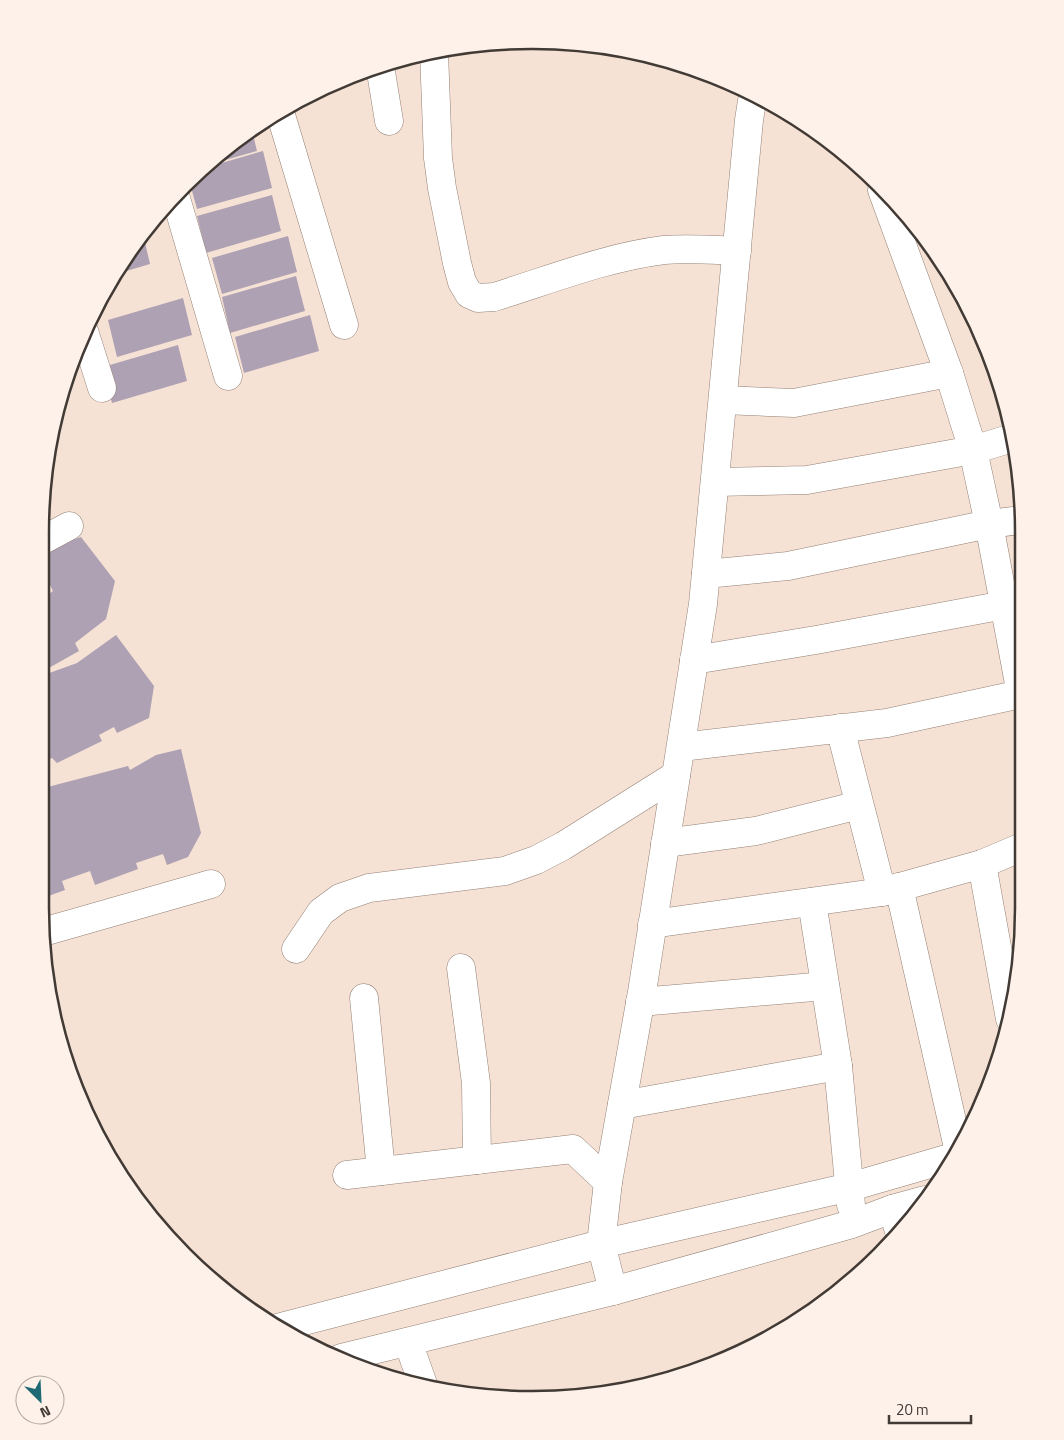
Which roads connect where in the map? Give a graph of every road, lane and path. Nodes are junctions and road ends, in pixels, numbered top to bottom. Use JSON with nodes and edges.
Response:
{"nodes":[{"id":1,"x":434,"y":59,"type":"edge"},
{"id":2,"x":381,"y":73,"type":"edge"},
{"id":3,"x":752,"y":102,"type":"edge"},
{"id":4,"x":282,"y":118,"type":"edge"},
{"id":5,"x":389,"y":121,"type":"dead end"},
{"id":6,"x":177,"y":204,"type":"edge"},
{"id":7,"x":887,"y":205,"type":"edge"},
{"id":8,"x":737,"y":251,"type":"junction"},
{"id":9,"x":344,"y":325,"type":"dead end"},
{"id":10,"x":88,"y":343,"type":"edge"},
{"id":11,"x":949,"y":372,"type":"junction"},
{"id":12,"x":228,"y":376,"type":"dead end"},
{"id":13,"x":102,"y":388,"type":"dead end"},
{"id":14,"x":722,"y":400,"type":"junction"},
{"id":15,"x":1006,"y":440,"type":"edge"},
{"id":16,"x":973,"y":450,"type":"junction"},
{"id":17,"x":715,"y":482,"type":"junction"},
{"id":18,"x":1015,"y":521,"type":"edge"},
{"id":19,"x":989,"y":524,"type":"junction"},
{"id":20,"x":69,"y":526,"type":"dead end"},
{"id":21,"x":49,"y":537,"type":"edge"},
{"id":22,"x":706,"y":574,"type":"junction"},
{"id":23,"x":1012,"y":603,"type":"edge"},
{"id":24,"x":1015,"y":633,"type":"edge"},
{"id":25,"x":694,"y":660,"type":"junction"},
{"id":26,"x":1015,"y":695,"type":"edge"},
{"id":27,"x":840,"y":728,"type":"junction"},
{"id":28,"x":681,"y":747,"type":"junction"},
{"id":29,"x":676,"y":775,"type":"junction"},
{"id":30,"x":859,"y":805,"type":"junction"},
{"id":31,"x":665,"y":843,"type":"junction"},
{"id":32,"x":1015,"y":850,"type":"edge"},
{"id":33,"x":982,"y":864,"type":"junction"},
{"id":34,"x":211,"y":884,"type":"dead end"},
{"id":35,"x":890,"y":890,"type":"junction"},
{"id":36,"x":812,"y":902,"type":"junction"},
{"id":37,"x":652,"y":924,"type":"junction"},
{"id":38,"x":50,"y":930,"type":"edge"},
{"id":39,"x":296,"y":949,"type":"dead end"},
{"id":40,"x":461,"y":968,"type":"dead end"},
{"id":41,"x":825,"y":986,"type":"junction"},
{"id":42,"x":364,"y":998,"type":"dead end"},
{"id":43,"x":1006,"y":1000,"type":"edge"},
{"id":44,"x":640,"y":1002,"type":"junction"},
{"id":45,"x":838,"y":1066,"type":"junction"},
{"id":46,"x":622,"y":1104,"type":"junction"},
{"id":47,"x":956,"y":1140,"type":"edge"},
{"id":48,"x":477,"y":1160,"type":"junction"},
{"id":49,"x":945,"y":1160,"type":"edge"},
{"id":50,"x":381,"y":1171,"type":"junction"},
{"id":51,"x":347,"y":1175,"type":"dead end"},
{"id":52,"x":608,"y":1182,"type":"junction"},
{"id":53,"x":850,"y":1187,"type":"junction"},
{"id":54,"x":896,"y":1222,"type":"edge"},
{"id":55,"x":852,"y":1224,"type":"junction"},
{"id":56,"x":602,"y":1244,"type":"junction"},
{"id":57,"x":613,"y":1291,"type":"junction"},
{"id":58,"x":287,"y":1325,"type":"edge"},
{"id":59,"x":408,"y":1342,"type":"junction"},
{"id":60,"x":351,"y":1356,"type":"edge"},
{"id":61,"x":421,"y":1378,"type":"edge"}],
"edges":[{"from":1,"to":8,"type":"street"},
{"from":2,"to":5,"type":"street"},
{"from":3,"to":8,"type":"street"},
{"from":4,"to":9,"type":"street"},
{"from":6,"to":12,"type":"street"},
{"from":7,"to":11,"type":"street"},
{"from":8,"to":14,"type":"street"},
{"from":10,"to":13,"type":"street"},
{"from":11,"to":14,"type":"street"},
{"from":11,"to":16,"type":"street"},
{"from":14,"to":17,"type":"street"},
{"from":15,"to":16,"type":"street"},
{"from":16,"to":17,"type":"street"},
{"from":16,"to":19,"type":"street"},
{"from":17,"to":22,"type":"street"},
{"from":18,"to":19,"type":"street"},
{"from":19,"to":22,"type":"street"},
{"from":19,"to":23,"type":"street"},
{"from":20,"to":21,"type":"street"},
{"from":22,"to":25,"type":"street"},
{"from":23,"to":24,"type":"street"},
{"from":23,"to":25,"type":"street"},
{"from":25,"to":28,"type":"street"},
{"from":26,"to":27,"type":"street"},
{"from":27,"to":28,"type":"street"},
{"from":27,"to":30,"type":"street"},
{"from":28,"to":29,"type":"street"},
{"from":29,"to":31,"type":"street"},
{"from":29,"to":39,"type":"street"},
{"from":30,"to":31,"type":"street"},
{"from":30,"to":35,"type":"street"},
{"from":31,"to":37,"type":"street"},
{"from":32,"to":33,"type":"street"},
{"from":33,"to":35,"type":"street"},
{"from":33,"to":43,"type":"street"},
{"from":34,"to":38,"type":"street"},
{"from":35,"to":36,"type":"street"},
{"from":35,"to":47,"type":"street"},
{"from":36,"to":37,"type":"street"},
{"from":36,"to":41,"type":"street"},
{"from":37,"to":44,"type":"street"},
{"from":40,"to":48,"type":"street"},
{"from":41,"to":44,"type":"street"},
{"from":41,"to":45,"type":"street"},
{"from":42,"to":50,"type":"street"},
{"from":44,"to":46,"type":"street"},
{"from":45,"to":46,"type":"street"},
{"from":45,"to":53,"type":"street"},
{"from":46,"to":52,"type":"street"},
{"from":48,"to":50,"type":"street"},
{"from":48,"to":52,"type":"street"},
{"from":49,"to":53,"type":"street"},
{"from":50,"to":51,"type":"street"},
{"from":52,"to":56,"type":"street"},
{"from":53,"to":55,"type":"street"},
{"from":53,"to":56,"type":"street"},
{"from":54,"to":55,"type":"street"},
{"from":55,"to":57,"type":"street"},
{"from":56,"to":57,"type":"street"},
{"from":56,"to":58,"type":"street"},
{"from":57,"to":59,"type":"street"},
{"from":59,"to":60,"type":"street"},
{"from":59,"to":61,"type":"street"}]}
